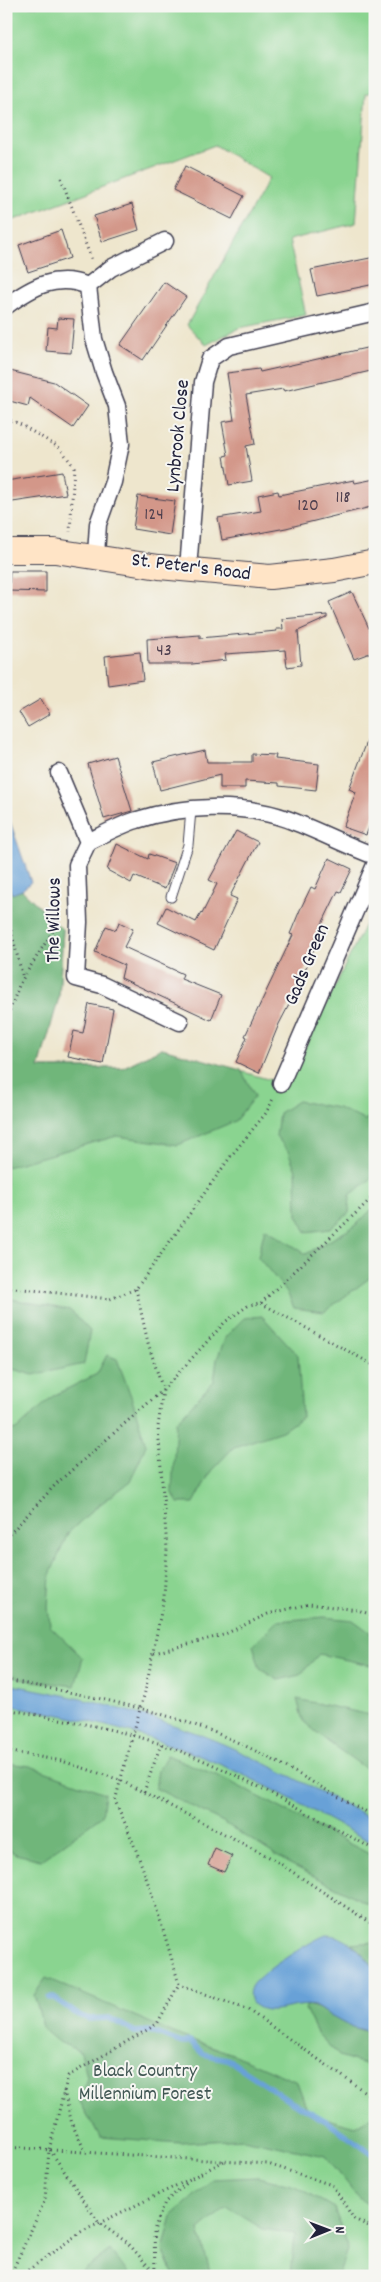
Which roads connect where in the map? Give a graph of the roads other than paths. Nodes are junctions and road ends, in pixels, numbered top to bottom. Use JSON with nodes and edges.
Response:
{"nodes":[{"id":1,"x":165,"y":241,"type":"dead end"},
{"id":2,"x":93,"y":282,"type":"junction"},
{"id":3,"x":6,"y":306,"type":"edge"},
{"id":4,"x":375,"y":312,"type":"edge"},
{"id":5,"x":6,"y":551,"type":"edge"},
{"id":6,"x":96,"y":555,"type":"junction"},
{"id":7,"x":375,"y":562,"type":"edge"},
{"id":8,"x":188,"y":569,"type":"junction"},
{"id":9,"x":59,"y":774,"type":"dead end"},
{"id":10,"x":191,"y":810,"type":"junction"},
{"id":11,"x":88,"y":842,"type":"junction"},
{"id":12,"x":375,"y":856,"type":"edge"},
{"id":13,"x":375,"y":865,"type":"edge"},
{"id":14,"x":171,"y":897,"type":"dead end"},
{"id":15,"x":180,"y":1022,"type":"dead end"},
{"id":16,"x":281,"y":1082,"type":"road end"}],
"edges":[{"from":1,"to":2,"type":"street"},
{"from":2,"to":3,"type":"street"},
{"from":2,"to":6,"type":"street"},
{"from":4,"to":8,"type":"street","name":"Lynbrook Close"},
{"from":5,"to":6,"type":"street","name":"St. Peter's Road"},
{"from":6,"to":8,"type":"street","name":"St. Peter's Road"},
{"from":7,"to":8,"type":"street","name":"St. Peter's Road"},
{"from":9,"to":11,"type":"street"},
{"from":10,"to":11,"type":"street"},
{"from":10,"to":12,"type":"street"},
{"from":10,"to":14,"type":"lane"},
{"from":11,"to":15,"type":"street","name":"The Willows"},
{"from":13,"to":16,"type":"street","name":"Gads Green"}]}
